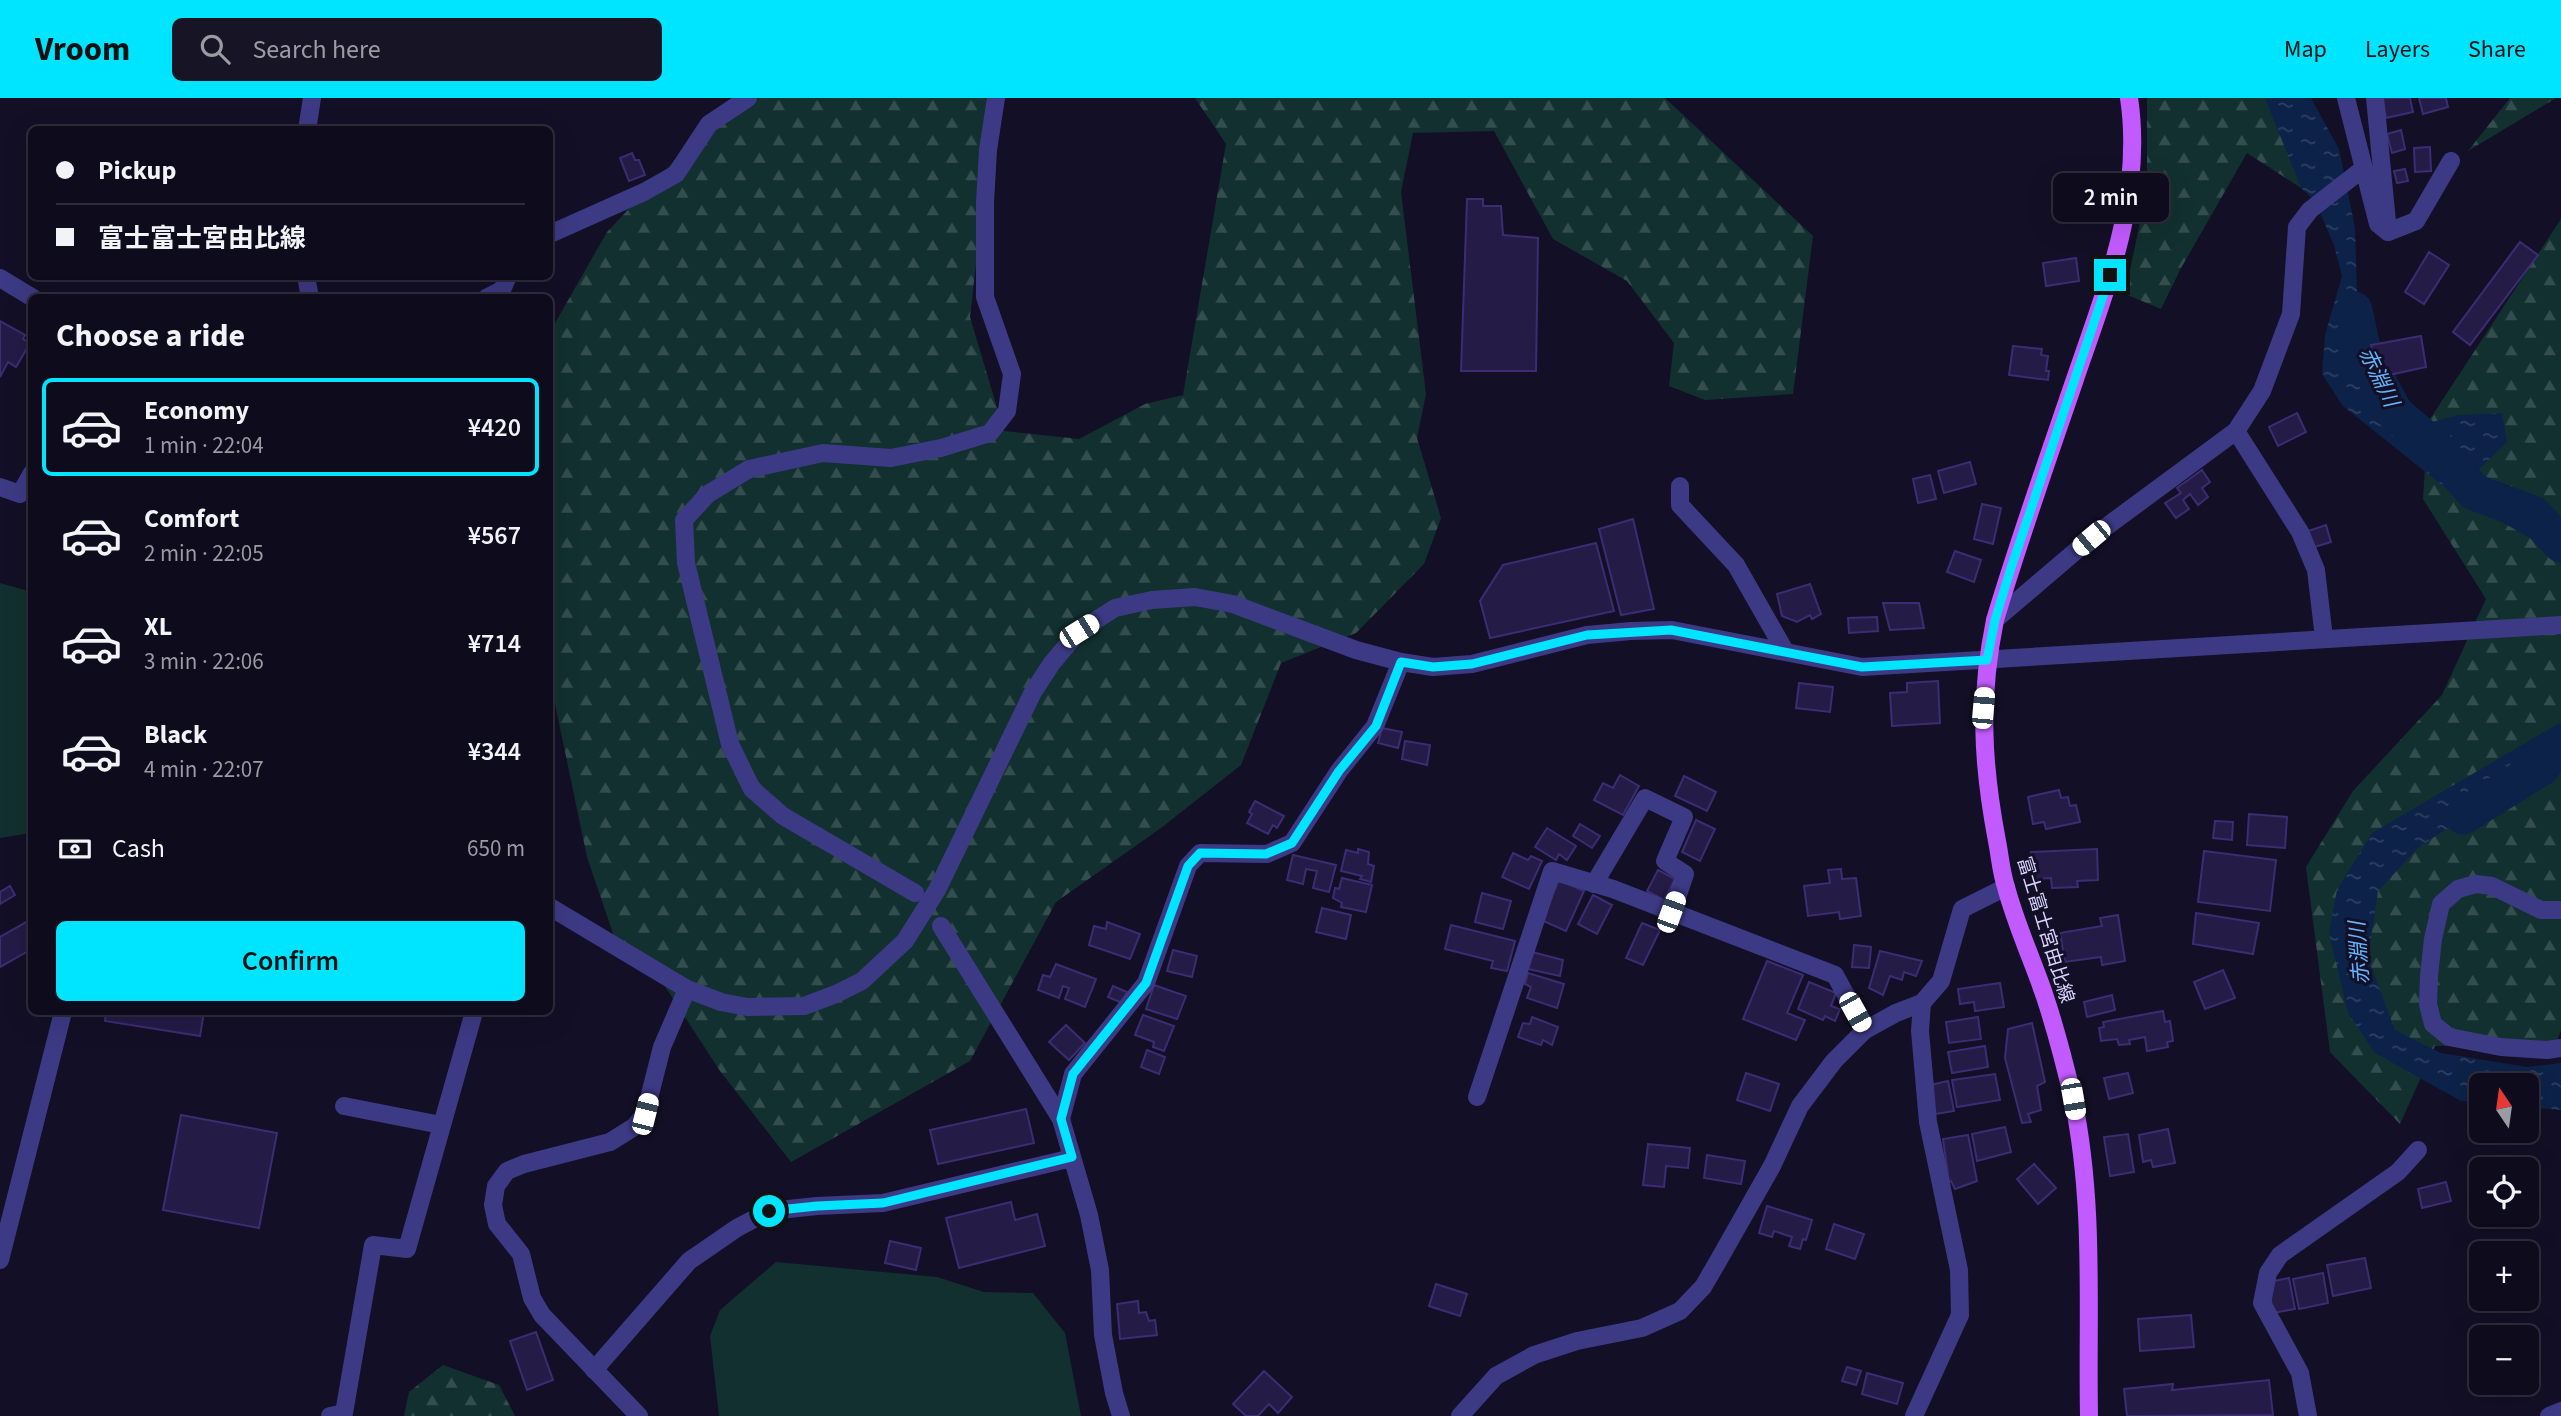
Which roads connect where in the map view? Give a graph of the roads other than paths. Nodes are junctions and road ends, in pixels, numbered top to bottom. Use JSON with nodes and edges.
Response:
{"nodes":[{"id":1,"x":312,"y":98,"type":"edge"},
{"id":2,"x":748,"y":98,"type":"edge"},
{"id":3,"x":996,"y":98,"type":"edge"},
{"id":4,"x":2129,"y":98,"type":"edge"},
{"id":5,"x":2346,"y":98,"type":"edge"},
{"id":6,"x":2375,"y":98,"type":"edge"},
{"id":7,"x":308,"y":126,"type":"edge"},
{"id":8,"x":2451,"y":161,"type":"dead end"},
{"id":9,"x":2358,"y":172,"type":"junction"},
{"id":10,"x":2388,"y":232,"type":"junction"},
{"id":11,"x":553,"y":233,"type":"edge"},
{"id":12,"x":0,"y":278,"type":"edge"},
{"id":13,"x":506,"y":280,"type":"edge"},
{"id":14,"x":493,"y":294,"type":"edge"},
{"id":15,"x":28,"y":295,"type":"edge"},
{"id":16,"x":2236,"y":431,"type":"junction"},
{"id":17,"x":28,"y":480,"type":"edge"},
{"id":18,"x":1679,"y":486,"type":"dead end"},
{"id":19,"x":0,"y":487,"type":"edge"},
{"id":20,"x":1995,"y":620,"type":"junction"},
{"id":21,"x":2561,"y":625,"type":"edge"},
{"id":22,"x":2324,"y":638,"type":"junction"},
{"id":23,"x":1786,"y":652,"type":"junction"},
{"id":24,"x":1987,"y":660,"type":"junction"},
{"id":25,"x":1401,"y":662,"type":"junction"},
{"id":26,"x":1594,"y":884,"type":"junction"},
{"id":27,"x":2006,"y":887,"type":"junction"},
{"id":28,"x":915,"y":892,"type":"dead end"},
{"id":29,"x":553,"y":909,"type":"edge"},
{"id":30,"x":2561,"y":910,"type":"edge"},
{"id":31,"x":1671,"y":912,"type":"junction"},
{"id":32,"x":941,"y":926,"type":"dead end"},
{"id":33,"x":687,"y":989,"type":"junction"},
{"id":34,"x":1922,"y":1003,"type":"junction"},
{"id":35,"x":62,"y":1015,"type":"edge"},
{"id":36,"x":473,"y":1015,"type":"edge"},
{"id":37,"x":1866,"y":1030,"type":"junction"},
{"id":38,"x":2561,"y":1048,"type":"edge"},
{"id":39,"x":1477,"y":1097,"type":"dead end"},
{"id":40,"x":344,"y":1106,"type":"dead end"},
{"id":41,"x":1061,"y":1119,"type":"junction"},
{"id":42,"x":441,"y":1125,"type":"junction"},
{"id":43,"x":2418,"y":1150,"type":"dead end"},
{"id":44,"x":1072,"y":1157,"type":"junction"},
{"id":45,"x":0,"y":1260,"type":"edge"},
{"id":46,"x":594,"y":1370,"type":"junction"},
{"id":47,"x":2561,"y":1411,"type":"edge"},
{"id":48,"x":330,"y":1416,"type":"edge"},
{"id":49,"x":639,"y":1416,"type":"edge"},
{"id":50,"x":1121,"y":1416,"type":"edge"},
{"id":51,"x":1460,"y":1416,"type":"edge"},
{"id":52,"x":1914,"y":1416,"type":"edge"},
{"id":53,"x":2089,"y":1416,"type":"edge"},
{"id":54,"x":2308,"y":1416,"type":"edge"},
{"id":55,"x":2549,"y":1416,"type":"edge"}],
"edges":[{"from":1,"to":7,"type":"street"},
{"from":2,"to":11,"type":"street"},
{"from":3,"to":28,"type":"street"},
{"from":4,"to":20,"type":"main road","name":"富士富士宮由比線"},
{"from":5,"to":9,"type":"street"},
{"from":6,"to":10,"type":"street"},
{"from":8,"to":10,"type":"street"},
{"from":9,"to":10,"type":"street"},
{"from":9,"to":16,"type":"street"},
{"from":12,"to":15,"type":"street"},
{"from":13,"to":14,"type":"street"},
{"from":16,"to":20,"type":"street"},
{"from":16,"to":22,"type":"street"},
{"from":17,"to":19,"type":"street"},
{"from":18,"to":23,"type":"street"},
{"from":20,"to":24,"type":"main road","name":"富士富士宮由比線"},
{"from":21,"to":22,"type":"street"},
{"from":22,"to":24,"type":"street"},
{"from":23,"to":24,"type":"street"},
{"from":23,"to":25,"type":"street"},
{"from":24,"to":27,"type":"main road","name":"富士富士宮由比線"},
{"from":25,"to":33,"type":"street"},
{"from":25,"to":41,"type":"street"},
{"from":26,"to":31,"type":"street"},
{"from":26,"to":31,"type":"street"},
{"from":26,"to":39,"type":"street"},
{"from":27,"to":34,"type":"street"},
{"from":27,"to":53,"type":"main road","name":"富士富士宮由比線"},
{"from":29,"to":33,"type":"street"},
{"from":30,"to":38,"type":"street"},
{"from":31,"to":37,"type":"street"},
{"from":32,"to":41,"type":"street"},
{"from":33,"to":46,"type":"street"},
{"from":34,"to":37,"type":"street"},
{"from":34,"to":52,"type":"street"},
{"from":35,"to":45,"type":"street"},
{"from":36,"to":42,"type":"street"},
{"from":37,"to":51,"type":"street"},
{"from":40,"to":42,"type":"street"},
{"from":41,"to":44,"type":"street"},
{"from":42,"to":48,"type":"street"},
{"from":43,"to":54,"type":"street"},
{"from":44,"to":46,"type":"street"},
{"from":44,"to":50,"type":"street"},
{"from":46,"to":49,"type":"street"},
{"from":47,"to":55,"type":"street"}]}
